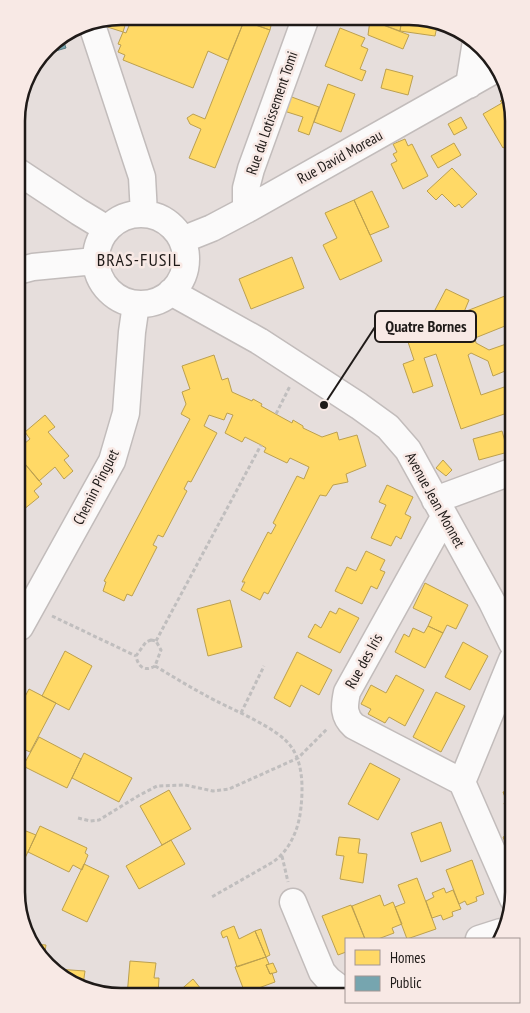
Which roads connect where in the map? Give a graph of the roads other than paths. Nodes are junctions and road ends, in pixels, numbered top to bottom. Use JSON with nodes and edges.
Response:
{"nodes":[{"id":1,"x":291,"y":25,"type":"edge"},
{"id":2,"x":303,"y":25,"type":"edge"},
{"id":3,"x":93,"y":29,"type":"edge"},
{"id":4,"x":474,"y":51,"type":"edge"},
{"id":5,"x":491,"y":72,"type":"edge"},
{"id":6,"x":469,"y":85,"type":"junction"},
{"id":7,"x":251,"y":169,"type":"junction"},
{"id":8,"x":25,"y":176,"type":"edge"},
{"id":9,"x":246,"y":210,"type":"junction"},
{"id":10,"x":144,"y":214,"type":"junction"},
{"id":11,"x":107,"y":229,"type":"junction"},
{"id":12,"x":182,"y":240,"type":"junction"},
{"id":13,"x":95,"y":261,"type":"junction"},
{"id":14,"x":25,"y":269,"type":"edge"},
{"id":15,"x":171,"y":292,"type":"junction"},
{"id":16,"x":136,"y":304,"type":"junction"},
{"id":17,"x":505,"y":475,"type":"edge"},
{"id":18,"x":440,"y":508,"type":"junction"},
{"id":19,"x":26,"y":616,"type":"edge"},
{"id":20,"x":505,"y":629,"type":"edge"},
{"id":21,"x":505,"y":677,"type":"edge"},
{"id":22,"x":462,"y":782,"type":"junction"},
{"id":23,"x":505,"y":878,"type":"edge"},
{"id":24,"x":293,"y":902,"type":"dead end"},
{"id":25,"x":495,"y":934,"type":"edge"},
{"id":26,"x":482,"y":938,"type":"edge"},
{"id":27,"x":339,"y":985,"type":"edge"}],
"edges":[{"from":1,"to":7,"type":"street"},
{"from":2,"to":7,"type":"street","name":"Rue du Lotissement Tomi"},
{"from":3,"to":10,"type":"street"},
{"from":4,"to":6,"type":"street"},
{"from":5,"to":6,"type":"street","name":"Rue David Moreau"},
{"from":6,"to":9,"type":"street","name":"Rue David Moreau"},
{"from":7,"to":9,"type":"street","name":"Rue du Lotissement Tomi"},
{"from":8,"to":11,"type":"street"},
{"from":9,"to":12,"type":"street","name":"Rue David Moreau"},
{"from":10,"to":11,"type":"street"},
{"from":10,"to":12,"type":"street"},
{"from":11,"to":13,"type":"street"},
{"from":12,"to":15,"type":"street"},
{"from":13,"to":14,"type":"street"},
{"from":13,"to":16,"type":"street"},
{"from":15,"to":16,"type":"street"},
{"from":15,"to":18,"type":"street","name":"Avenue Jean Monnet"},
{"from":16,"to":19,"type":"street","name":"Chemin Pinguet"},
{"from":17,"to":18,"type":"street"},
{"from":18,"to":20,"type":"street","name":"Avenue Jean Monnet"},
{"from":18,"to":22,"type":"street","name":"Rue des Iris"},
{"from":21,"to":22,"type":"street"},
{"from":22,"to":23,"type":"street"},
{"from":24,"to":27,"type":"street"},
{"from":25,"to":26,"type":"street"}]}
